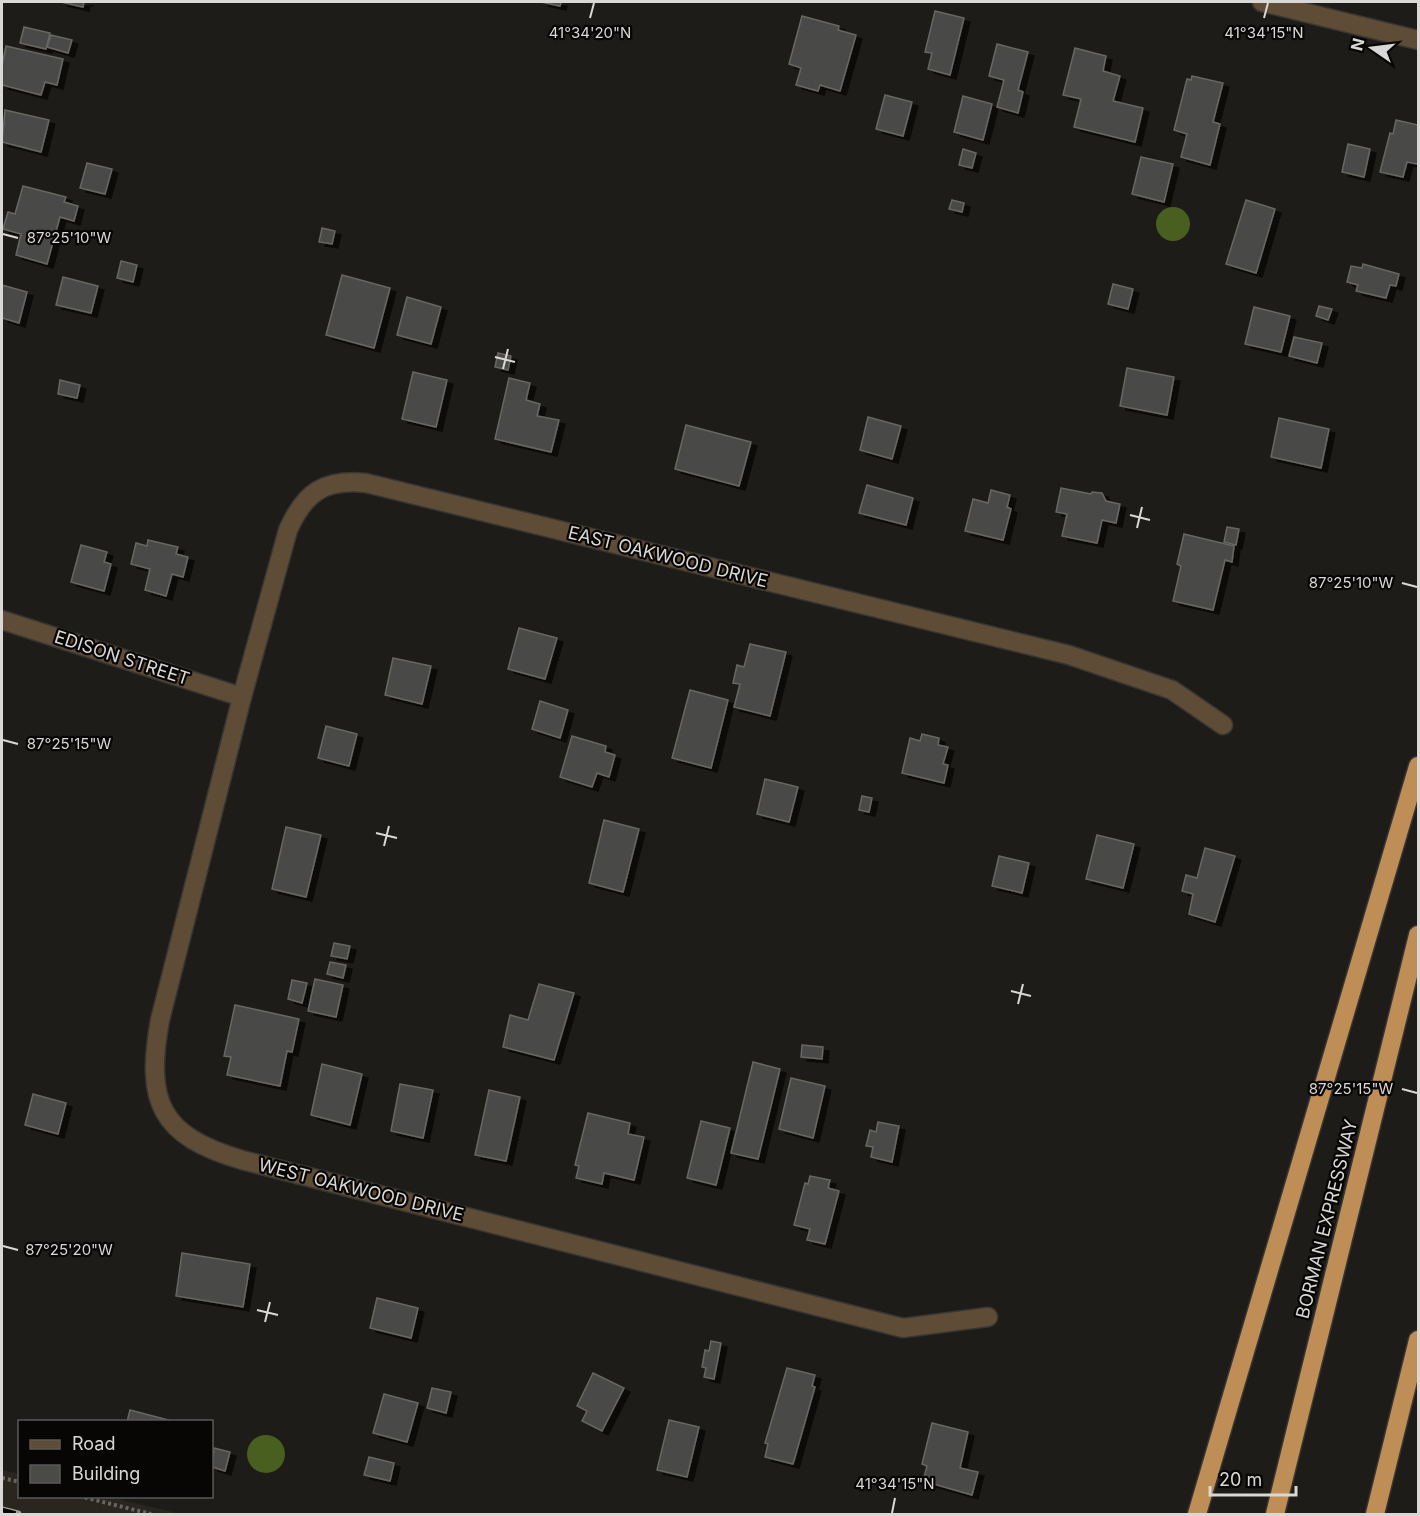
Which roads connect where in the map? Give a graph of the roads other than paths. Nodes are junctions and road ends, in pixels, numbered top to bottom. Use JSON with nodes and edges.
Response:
{"nodes":[{"id":1,"x":1262,"y":2,"type":"edge"},
{"id":2,"x":1419,"y":40,"type":"edge"},
{"id":3,"x":2,"y":620,"type":"edge"},
{"id":4,"x":242,"y":697,"type":"junction"},
{"id":5,"x":1223,"y":725,"type":"dead end"},
{"id":6,"x":1419,"y":766,"type":"edge"},
{"id":7,"x":1419,"y":934,"type":"edge"},
{"id":8,"x":988,"y":1317,"type":"dead end"},
{"id":9,"x":1419,"y":1340,"type":"edge"},
{"id":10,"x":1197,"y":1515,"type":"edge"},
{"id":11,"x":1275,"y":1515,"type":"edge"},
{"id":12,"x":1375,"y":1515,"type":"edge"}],
"edges":[{"from":1,"to":2,"type":"street"},
{"from":3,"to":4,"type":"street","name":"EDISON STREET"},
{"from":4,"to":5,"type":"street","name":"EAST OAKWOOD DRIVE"},
{"from":4,"to":8,"type":"street","name":"WEST OAKWOOD DRIVE"},
{"from":6,"to":10,"type":"highway"},
{"from":7,"to":11,"type":"highway","name":"BORMAN EXPRESSWAY"},
{"from":9,"to":12,"type":"highway"}]}
